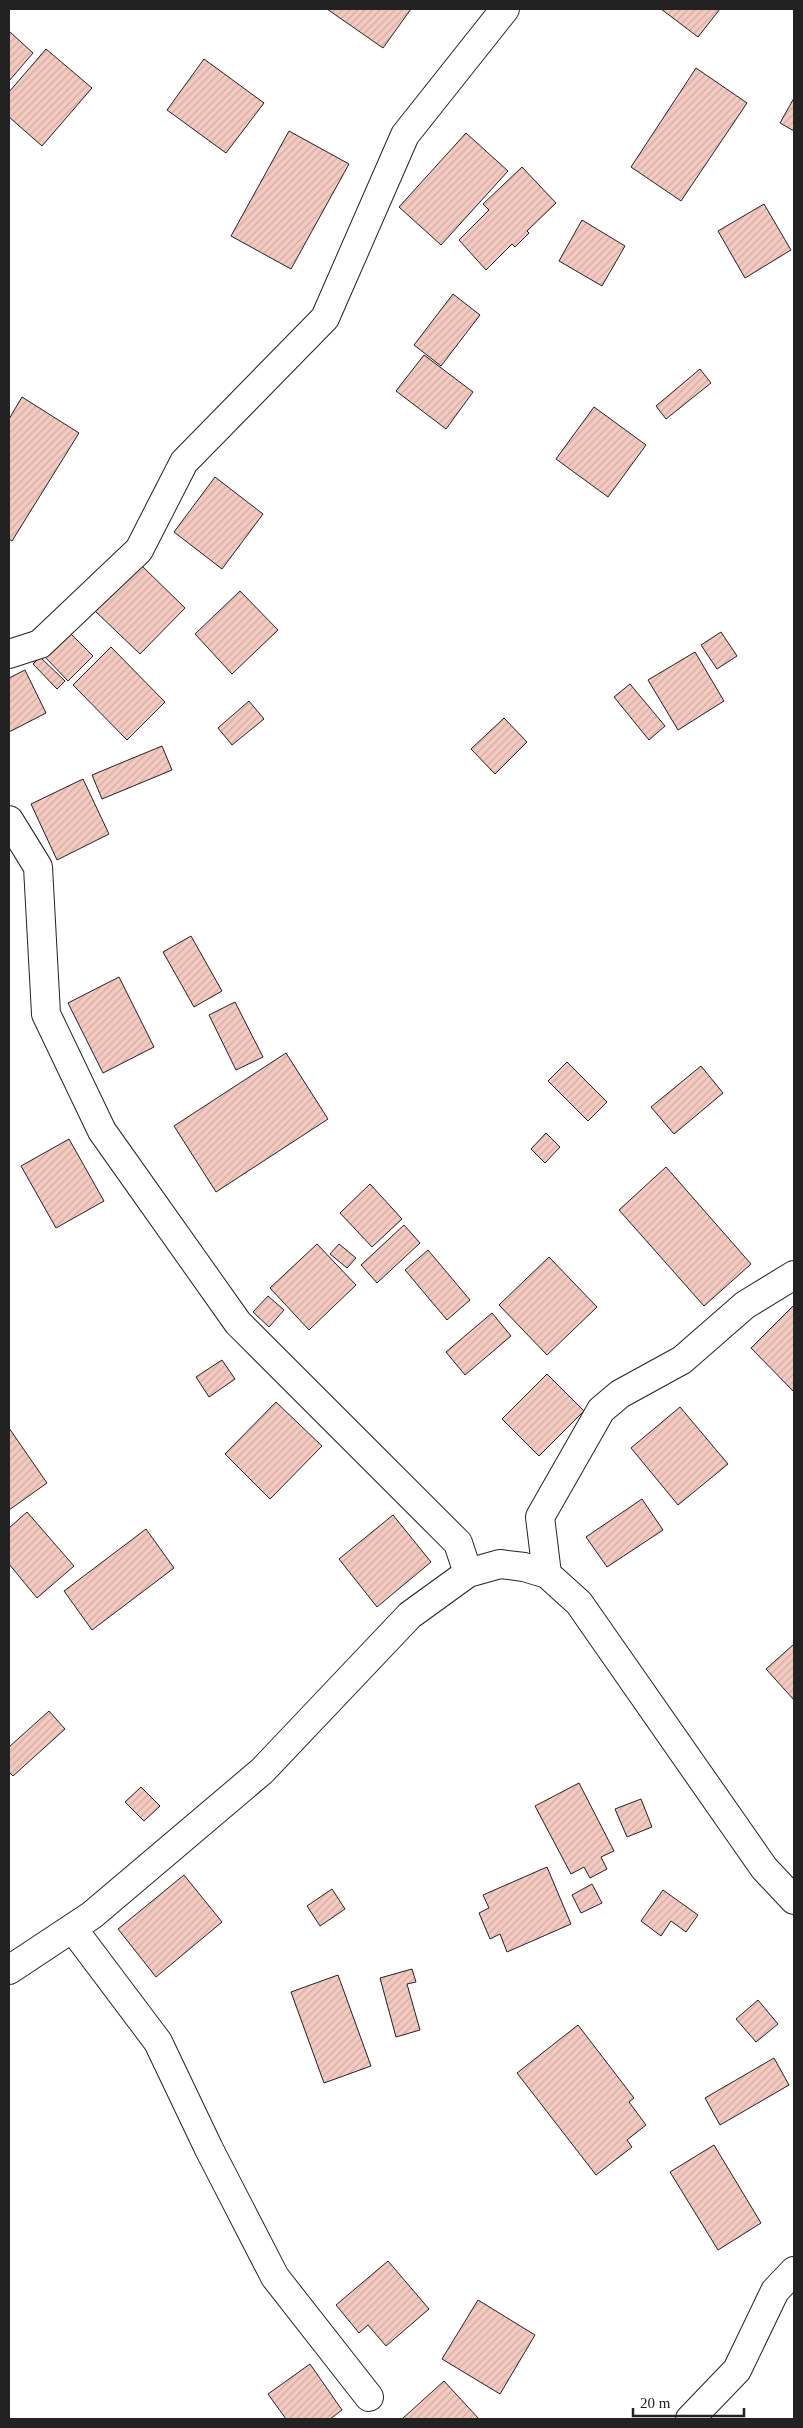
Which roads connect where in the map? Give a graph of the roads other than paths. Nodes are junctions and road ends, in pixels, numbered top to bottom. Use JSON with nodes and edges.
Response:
{"nodes":[{"id":1,"x":505,"y":9,"type":"edge"},
{"id":2,"x":9,"y":654,"type":"edge"},
{"id":3,"x":9,"y":820,"type":"edge"},
{"id":4,"x":794,"y":1275,"type":"edge"},
{"id":5,"x":468,"y":1573,"type":"junction"},
{"id":6,"x":547,"y":1574,"type":"junction"},
{"id":7,"x":794,"y":1900,"type":"edge"},
{"id":8,"x":73,"y":1929,"type":"junction"},
{"id":9,"x":9,"y":1970,"type":"edge"},
{"id":10,"x":794,"y":2271,"type":"edge"},
{"id":11,"x":369,"y":2397,"type":"dead end"},
{"id":12,"x":690,"y":2419,"type":"edge"}],
"edges":[{"from":1,"to":2,"type":"street"},
{"from":3,"to":5,"type":"street"},
{"from":4,"to":6,"type":"street"},
{"from":5,"to":6,"type":"street"},
{"from":5,"to":8,"type":"street"},
{"from":6,"to":7,"type":"street"},
{"from":8,"to":9,"type":"street"},
{"from":8,"to":11,"type":"street"},
{"from":10,"to":12,"type":"street"}]}
